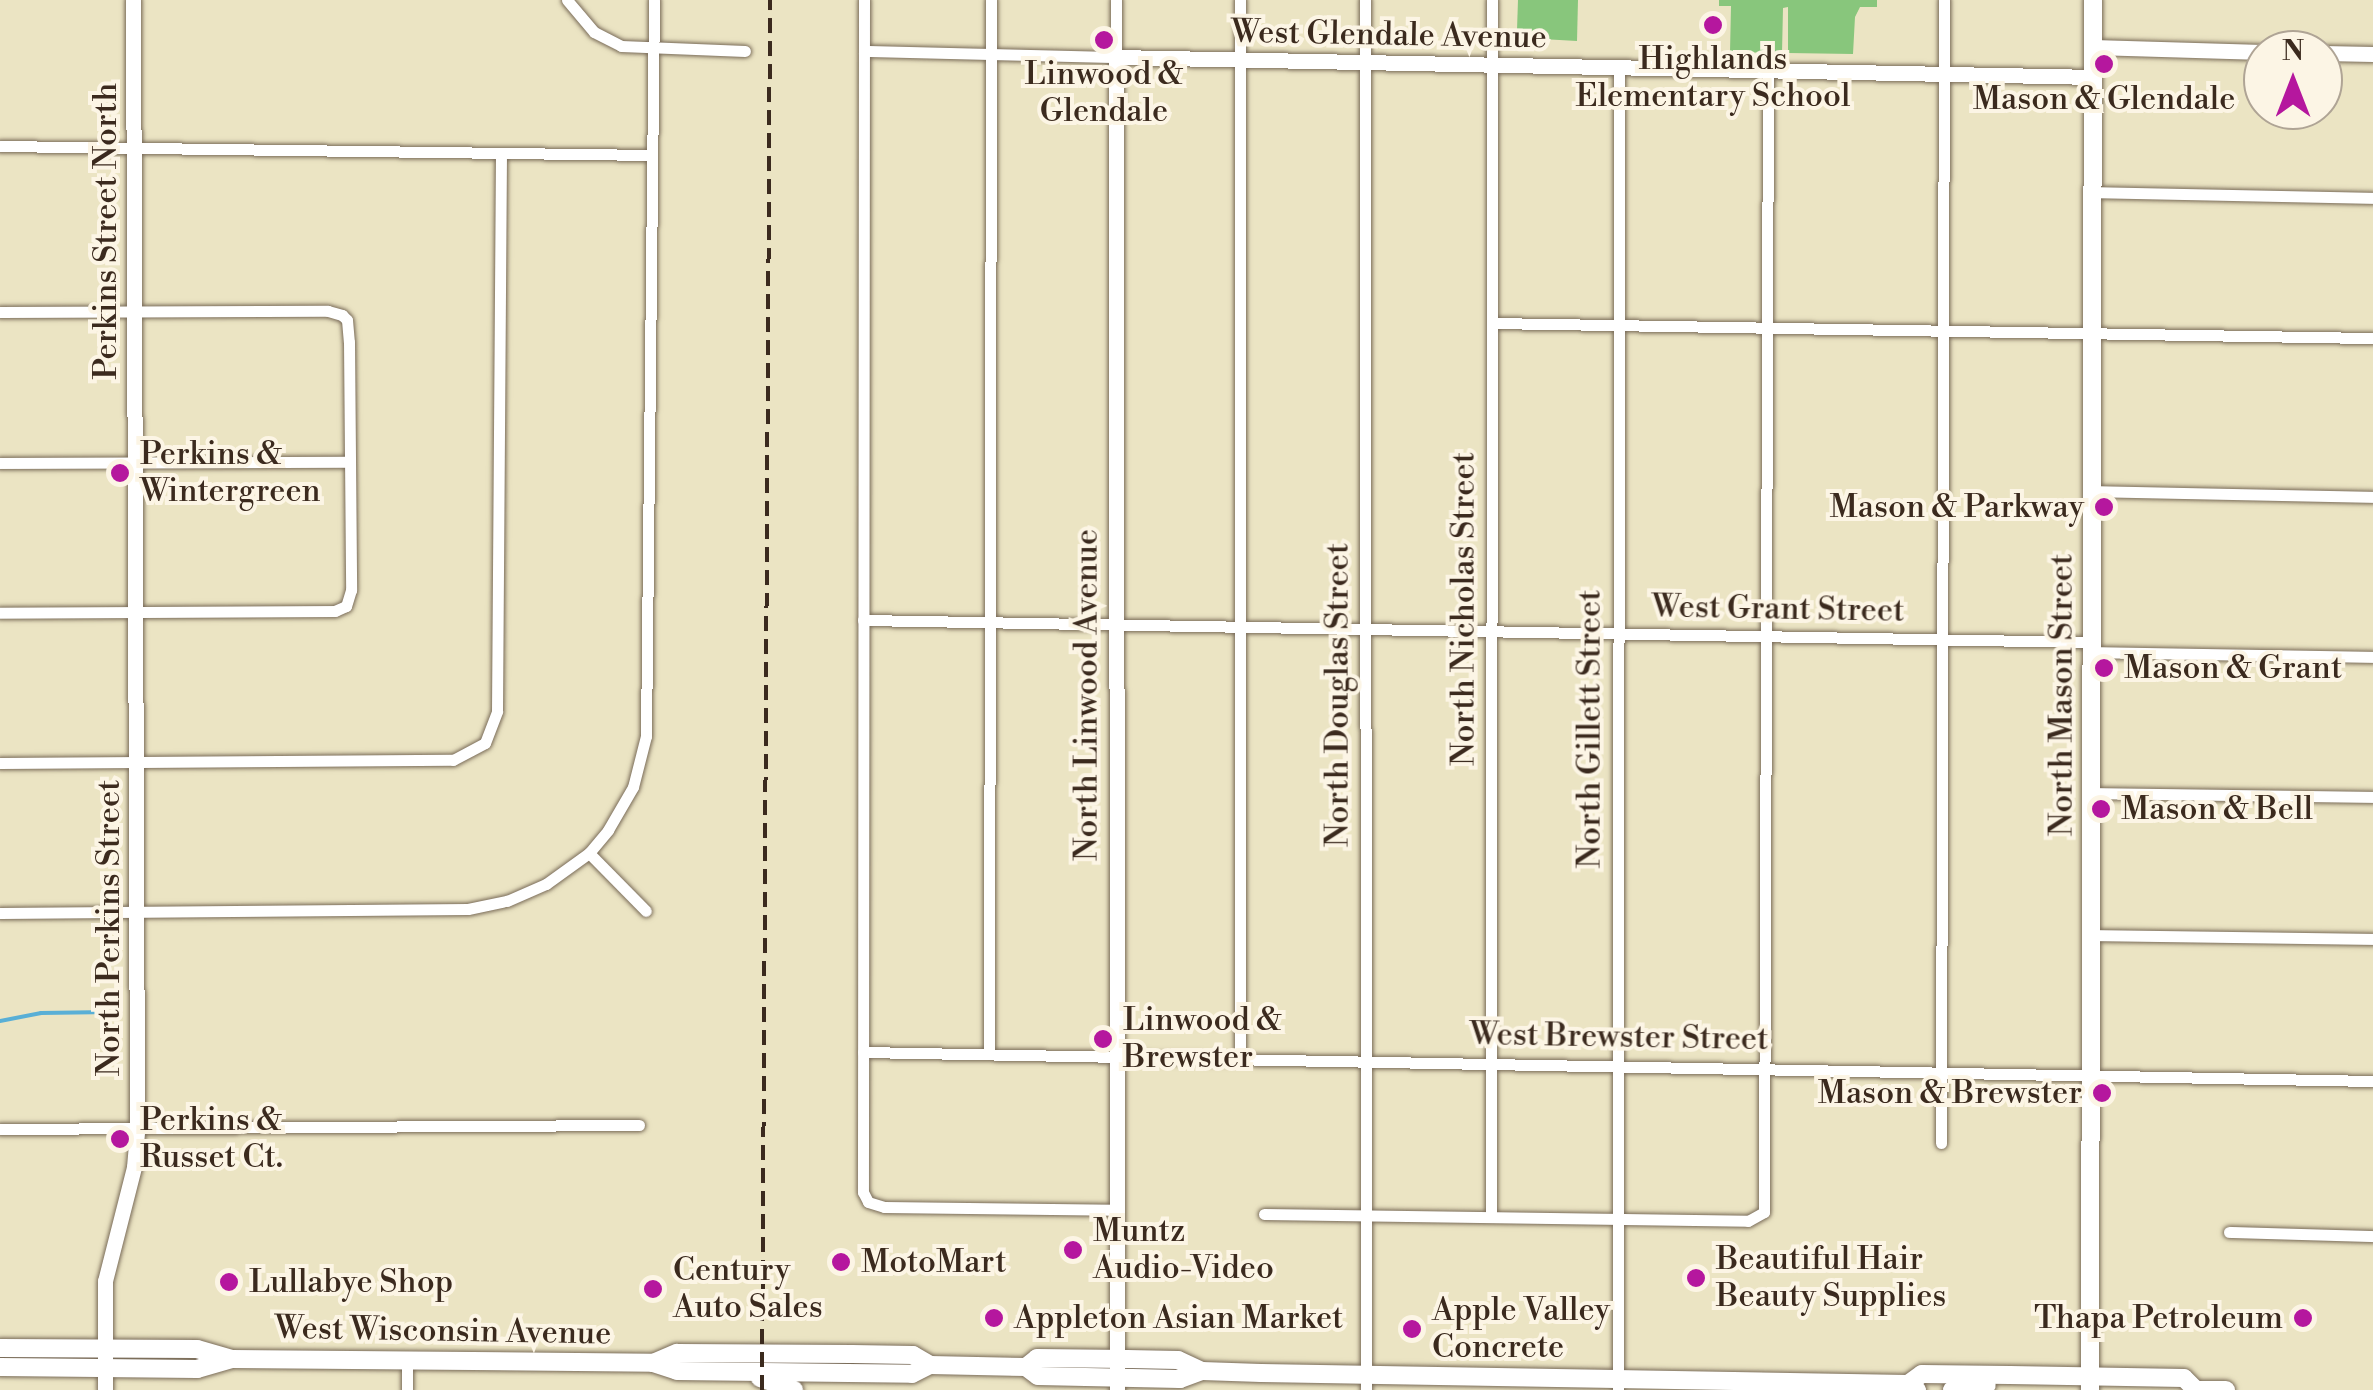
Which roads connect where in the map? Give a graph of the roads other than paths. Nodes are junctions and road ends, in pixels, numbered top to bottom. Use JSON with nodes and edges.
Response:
{"nodes":[{"id":1,"x":133,"y":0,"type":"edge"},
{"id":2,"x":567,"y":0,"type":"edge"},
{"id":3,"x":654,"y":0,"type":"edge"},
{"id":4,"x":864,"y":0,"type":"edge"},
{"id":5,"x":990,"y":0,"type":"edge"},
{"id":6,"x":1116,"y":0,"type":"edge"},
{"id":7,"x":1240,"y":0,"type":"edge"},
{"id":8,"x":1365,"y":0,"type":"edge"},
{"id":9,"x":1492,"y":0,"type":"edge"},
{"id":10,"x":1944,"y":0,"type":"edge"},
{"id":11,"x":2093,"y":0,"type":"edge"},
{"id":12,"x":2093,"y":48,"type":"junction"},
{"id":13,"x":654,"y":49,"type":"junction"},
{"id":14,"x":745,"y":51,"type":"dead end"},
{"id":15,"x":864,"y":51,"type":"junction"},
{"id":16,"x":2243,"y":52,"type":"edge"},
{"id":17,"x":2343,"y":53,"type":"edge"},
{"id":18,"x":990,"y":54,"type":"junction"},
{"id":19,"x":2373,"y":54,"type":"edge"},
{"id":20,"x":1116,"y":58,"type":"junction"},
{"id":21,"x":1240,"y":60,"type":"junction"},
{"id":22,"x":1365,"y":62,"type":"junction"},
{"id":23,"x":1492,"y":64,"type":"junction"},
{"id":24,"x":1619,"y":68,"type":"junction"},
{"id":25,"x":1768,"y":70,"type":"junction"},
{"id":26,"x":1945,"y":74,"type":"junction"},
{"id":27,"x":2093,"y":78,"type":"junction"},
{"id":28,"x":0,"y":146,"type":"edge"},
{"id":29,"x":133,"y":148,"type":"junction"},
{"id":30,"x":501,"y":153,"type":"junction"},
{"id":31,"x":652,"y":155,"type":"junction"},
{"id":32,"x":2092,"y":192,"type":"junction"},
{"id":33,"x":2373,"y":198,"type":"edge"},
{"id":34,"x":0,"y":312,"type":"edge"},
{"id":35,"x":134,"y":312,"type":"junction"},
{"id":36,"x":1492,"y":323,"type":"junction"},
{"id":37,"x":1619,"y":325,"type":"junction"},
{"id":38,"x":1767,"y":328,"type":"junction"},
{"id":39,"x":1943,"y":332,"type":"junction"},
{"id":40,"x":2092,"y":333,"type":"junction"},
{"id":41,"x":2373,"y":338,"type":"edge"},
{"id":42,"x":134,"y":461,"type":"junction"},
{"id":43,"x":348,"y":462,"type":"junction"},
{"id":44,"x":0,"y":463,"type":"edge"},
{"id":45,"x":2092,"y":491,"type":"junction"},
{"id":46,"x":2373,"y":498,"type":"edge"},
{"id":47,"x":135,"y":612,"type":"junction"},
{"id":48,"x":0,"y":613,"type":"edge"},
{"id":49,"x":863,"y":620,"type":"junction"},
{"id":50,"x":989,"y":622,"type":"junction"},
{"id":51,"x":1115,"y":624,"type":"junction"},
{"id":52,"x":1240,"y":626,"type":"junction"},
{"id":53,"x":1366,"y":628,"type":"junction"},
{"id":54,"x":1492,"y":631,"type":"junction"},
{"id":55,"x":1618,"y":633,"type":"junction"},
{"id":56,"x":1766,"y":636,"type":"junction"},
{"id":57,"x":1943,"y":640,"type":"junction"},
{"id":58,"x":2092,"y":647,"type":"junction"},
{"id":59,"x":2373,"y":657,"type":"edge"},
{"id":60,"x":137,"y":762,"type":"junction"},
{"id":61,"x":0,"y":763,"type":"edge"},
{"id":62,"x":2092,"y":793,"type":"junction"},
{"id":63,"x":2373,"y":797,"type":"edge"},
{"id":64,"x":589,"y":853,"type":"junction"},
{"id":65,"x":646,"y":911,"type":"dead end"},
{"id":66,"x":137,"y":912,"type":"junction"},
{"id":67,"x":0,"y":913,"type":"edge"},
{"id":68,"x":2092,"y":935,"type":"junction"},
{"id":69,"x":2373,"y":939,"type":"edge"},
{"id":70,"x":863,"y":1052,"type":"junction"},
{"id":71,"x":989,"y":1054,"type":"junction"},
{"id":72,"x":1114,"y":1056,"type":"junction"},
{"id":73,"x":1240,"y":1057,"type":"junction"},
{"id":74,"x":1364,"y":1060,"type":"junction"},
{"id":75,"x":1490,"y":1062,"type":"junction"},
{"id":76,"x":1617,"y":1064,"type":"junction"},
{"id":77,"x":1767,"y":1068,"type":"junction"},
{"id":78,"x":1942,"y":1070,"type":"junction"},
{"id":79,"x":2091,"y":1074,"type":"junction"},
{"id":80,"x":2373,"y":1081,"type":"edge"},
{"id":81,"x":639,"y":1124,"type":"dead end"},
{"id":82,"x":0,"y":1128,"type":"edge"},
{"id":83,"x":136,"y":1129,"type":"junction"},
{"id":84,"x":1942,"y":1143,"type":"dead end"},
{"id":85,"x":1114,"y":1210,"type":"junction"},
{"id":86,"x":1264,"y":1214,"type":"dead end"},
{"id":87,"x":1364,"y":1215,"type":"junction"},
{"id":88,"x":1492,"y":1217,"type":"junction"},
{"id":89,"x":1617,"y":1219,"type":"junction"},
{"id":90,"x":2229,"y":1232,"type":"dead end"},
{"id":91,"x":2373,"y":1236,"type":"edge"},
{"id":92,"x":0,"y":1348,"type":"edge"},
{"id":93,"x":889,"y":1354,"type":"junction"},
{"id":94,"x":104,"y":1358,"type":"junction"},
{"id":95,"x":1114,"y":1358,"type":"junction"},
{"id":96,"x":407,"y":1361,"type":"junction"},
{"id":97,"x":653,"y":1362,"type":"junction"},
{"id":98,"x":930,"y":1364,"type":"junction"},
{"id":99,"x":0,"y":1367,"type":"edge"},
{"id":100,"x":1026,"y":1367,"type":"junction"},
{"id":101,"x":1202,"y":1371,"type":"junction"},
{"id":102,"x":741,"y":1372,"type":"junction"},
{"id":103,"x":807,"y":1372,"type":"edge"},
{"id":104,"x":853,"y":1373,"type":"junction"},
{"id":105,"x":1366,"y":1383,"type":"edge"},
{"id":106,"x":1116,"y":1384,"type":"edge"},
{"id":107,"x":1618,"y":1385,"type":"edge"},
{"id":108,"x":2093,"y":1385,"type":"edge"},
{"id":109,"x":2191,"y":1386,"type":"edge"},
{"id":110,"x":1912,"y":1387,"type":"edge"},
{"id":111,"x":105,"y":1390,"type":"edge"},
{"id":112,"x":407,"y":1390,"type":"edge"},
{"id":113,"x":794,"y":1390,"type":"edge"},
{"id":114,"x":822,"y":1390,"type":"edge"},
{"id":115,"x":1952,"y":1390,"type":"edge"},
{"id":116,"x":2226,"y":1390,"type":"edge"}],
"edges":[{"from":1,"to":29,"type":"street","name":"Perkins Street North"},
{"from":2,"to":13,"type":"street"},
{"from":3,"to":13,"type":"street"},
{"from":4,"to":15,"type":"street"},
{"from":5,"to":18,"type":"street"},
{"from":6,"to":20,"type":"street","name":"North Linwood Avenue"},
{"from":7,"to":21,"type":"street"},
{"from":8,"to":22,"type":"street","name":"North Douglas Street"},
{"from":9,"to":23,"type":"street","name":"North Nicholas Street"},
{"from":10,"to":26,"type":"street"},
{"from":11,"to":12,"type":"main road","name":"North Mason Street"},
{"from":12,"to":16,"type":"street"},
{"from":12,"to":27,"type":"main road","name":"North Mason Street"},
{"from":13,"to":14,"type":"street"},
{"from":13,"to":31,"type":"street"},
{"from":15,"to":18,"type":"street","name":"West Glendale Avenue"},
{"from":15,"to":49,"type":"street"},
{"from":17,"to":19,"type":"street"},
{"from":18,"to":20,"type":"street","name":"West Glendale Avenue"},
{"from":18,"to":50,"type":"street"},
{"from":20,"to":21,"type":"street","name":"West Glendale Avenue"},
{"from":20,"to":51,"type":"street","name":"North Linwood Avenue"},
{"from":21,"to":22,"type":"street","name":"West Glendale Avenue"},
{"from":21,"to":52,"type":"street"},
{"from":22,"to":23,"type":"street","name":"West Glendale Avenue"},
{"from":22,"to":53,"type":"street","name":"North Douglas Street"},
{"from":23,"to":24,"type":"street","name":"West Glendale Avenue"},
{"from":23,"to":36,"type":"street","name":"North Nicholas Street"},
{"from":24,"to":25,"type":"street","name":"West Glendale Avenue"},
{"from":24,"to":37,"type":"street","name":"North Gillett Street"},
{"from":25,"to":26,"type":"street","name":"West Glendale Avenue"},
{"from":25,"to":38,"type":"street"},
{"from":26,"to":27,"type":"street","name":"West Glendale Avenue"},
{"from":26,"to":39,"type":"street"},
{"from":27,"to":32,"type":"main road","name":"North Mason Street"},
{"from":28,"to":29,"type":"street"},
{"from":29,"to":30,"type":"street"},
{"from":29,"to":35,"type":"street","name":"Perkins Street North"},
{"from":30,"to":31,"type":"street"},
{"from":30,"to":60,"type":"street"},
{"from":31,"to":64,"type":"street"},
{"from":32,"to":33,"type":"street"},
{"from":32,"to":40,"type":"main road","name":"North Mason Street"},
{"from":34,"to":35,"type":"street"},
{"from":35,"to":42,"type":"street","name":"Perkins Street North"},
{"from":35,"to":43,"type":"street"},
{"from":36,"to":37,"type":"street"},
{"from":36,"to":54,"type":"street","name":"North Nicholas Street"},
{"from":37,"to":38,"type":"street"},
{"from":37,"to":55,"type":"street","name":"North Gillett Street"},
{"from":38,"to":39,"type":"street"},
{"from":38,"to":56,"type":"street"},
{"from":39,"to":40,"type":"street"},
{"from":39,"to":57,"type":"street"},
{"from":40,"to":41,"type":"street"},
{"from":40,"to":45,"type":"main road","name":"North Mason Street"},
{"from":42,"to":43,"type":"street"},
{"from":42,"to":44,"type":"street"},
{"from":42,"to":47,"type":"street","name":"North Perkins Street"},
{"from":43,"to":47,"type":"street"},
{"from":45,"to":46,"type":"street"},
{"from":45,"to":58,"type":"main road","name":"North Mason Street"},
{"from":47,"to":48,"type":"street"},
{"from":47,"to":60,"type":"street","name":"North Perkins Street"},
{"from":49,"to":50,"type":"street","name":"West Grant Street"},
{"from":49,"to":70,"type":"street"},
{"from":50,"to":51,"type":"street","name":"West Grant Street"},
{"from":50,"to":71,"type":"street"},
{"from":51,"to":52,"type":"street","name":"West Grant Street"},
{"from":51,"to":72,"type":"street","name":"North Linwood Avenue"},
{"from":52,"to":53,"type":"street","name":"West Grant Street"},
{"from":52,"to":73,"type":"street"},
{"from":53,"to":54,"type":"street","name":"West Grant Street"},
{"from":53,"to":74,"type":"street","name":"North Douglas Street"},
{"from":54,"to":55,"type":"street","name":"West Grant Street"},
{"from":54,"to":75,"type":"street","name":"North Nicholas Street"},
{"from":55,"to":56,"type":"street","name":"West Grant Street"},
{"from":55,"to":76,"type":"street","name":"North Gillett Street"},
{"from":56,"to":57,"type":"street","name":"West Grant Street"},
{"from":56,"to":77,"type":"street"},
{"from":57,"to":58,"type":"street","name":"West Grant Street"},
{"from":57,"to":78,"type":"street"},
{"from":58,"to":59,"type":"street","name":"West Grant Street"},
{"from":58,"to":62,"type":"main road","name":"North Mason Street"},
{"from":60,"to":61,"type":"street"},
{"from":60,"to":66,"type":"street","name":"North Perkins Street"},
{"from":62,"to":63,"type":"street"},
{"from":62,"to":68,"type":"main road","name":"North Mason Street"},
{"from":64,"to":65,"type":"street"},
{"from":64,"to":66,"type":"street"},
{"from":66,"to":67,"type":"street"},
{"from":66,"to":83,"type":"street","name":"North Perkins Street"},
{"from":68,"to":69,"type":"street"},
{"from":68,"to":79,"type":"main road","name":"North Mason Street"},
{"from":70,"to":71,"type":"street","name":"West Brewster Street"},
{"from":70,"to":85,"type":"street"},
{"from":71,"to":72,"type":"street","name":"West Brewster Street"},
{"from":72,"to":73,"type":"street","name":"West Brewster Street"},
{"from":72,"to":85,"type":"street","name":"North Linwood Avenue"},
{"from":73,"to":74,"type":"street","name":"West Brewster Street"},
{"from":74,"to":75,"type":"street","name":"West Brewster Street"},
{"from":74,"to":87,"type":"street","name":"North Douglas Street"},
{"from":75,"to":76,"type":"street","name":"West Brewster Street"},
{"from":75,"to":88,"type":"street","name":"North Nicholas Street"},
{"from":76,"to":77,"type":"street","name":"West Brewster Street"},
{"from":76,"to":89,"type":"street","name":"North Gillett Street"},
{"from":77,"to":78,"type":"street","name":"West Brewster Street"},
{"from":77,"to":89,"type":"street"},
{"from":78,"to":79,"type":"street","name":"West Brewster Street"},
{"from":78,"to":84,"type":"street"},
{"from":79,"to":80,"type":"street","name":"West Brewster Street"},
{"from":79,"to":108,"type":"main road","name":"North Mason Street"},
{"from":81,"to":83,"type":"street"},
{"from":82,"to":83,"type":"street"},
{"from":83,"to":94,"type":"street","name":"North Perkins Street"},
{"from":85,"to":95,"type":"street","name":"North Linwood Avenue"},
{"from":86,"to":87,"type":"street"},
{"from":87,"to":88,"type":"street"},
{"from":87,"to":105,"type":"street","name":"North Douglas Street"},
{"from":88,"to":89,"type":"street"},
{"from":89,"to":107,"type":"street","name":"North Gillett Street"},
{"from":90,"to":91,"type":"street"},
{"from":92,"to":94,"type":"main road","name":"West Wisconsin Avenue"},
{"from":93,"to":98,"type":"main road","name":"West Wisconsin Avenue"},
{"from":93,"to":103,"type":"main road","name":"West Wisconsin Avenue"},
{"from":93,"to":104,"type":"main road"},
{"from":94,"to":96,"type":"main road","name":"West Wisconsin Avenue"},
{"from":94,"to":99,"type":"main road","name":"West Wisconsin Avenue"},
{"from":94,"to":111,"type":"street","name":"North Perkins Street"},
{"from":95,"to":100,"type":"main road","name":"West Wisconsin Avenue"},
{"from":95,"to":101,"type":"main road","name":"West Wisconsin Avenue"},
{"from":95,"to":106,"type":"street","name":"North Linwood Avenue"},
{"from":96,"to":97,"type":"main road","name":"West Wisconsin Avenue"},
{"from":96,"to":112,"type":"street"},
{"from":97,"to":102,"type":"main road","name":"West Wisconsin Avenue"},
{"from":97,"to":103,"type":"main road","name":"West Wisconsin Avenue"},
{"from":98,"to":100,"type":"main road","name":"West Wisconsin Avenue"},
{"from":98,"to":104,"type":"main road","name":"West Wisconsin Avenue"},
{"from":100,"to":106,"type":"main road","name":"West Wisconsin Avenue"},
{"from":101,"to":105,"type":"main road","name":"West Wisconsin Avenue"},
{"from":101,"to":106,"type":"main road","name":"West Wisconsin Avenue"},
{"from":102,"to":103,"type":"main road","name":"West Wisconsin Avenue"},
{"from":102,"to":113,"type":"main road"},
{"from":103,"to":104,"type":"main road","name":"West Wisconsin Avenue"},
{"from":103,"to":114,"type":"main road"},
{"from":105,"to":107,"type":"main road","name":"West Wisconsin Avenue"},
{"from":107,"to":110,"type":"main road","name":"West Wisconsin Avenue"},
{"from":108,"to":109,"type":"main road","name":"West Wisconsin Avenue"},
{"from":108,"to":110,"type":"main road","name":"West Wisconsin Avenue"},
{"from":108,"to":115,"type":"main road"},
{"from":109,"to":116,"type":"main road","name":"West Wisconsin Avenue"}]}
